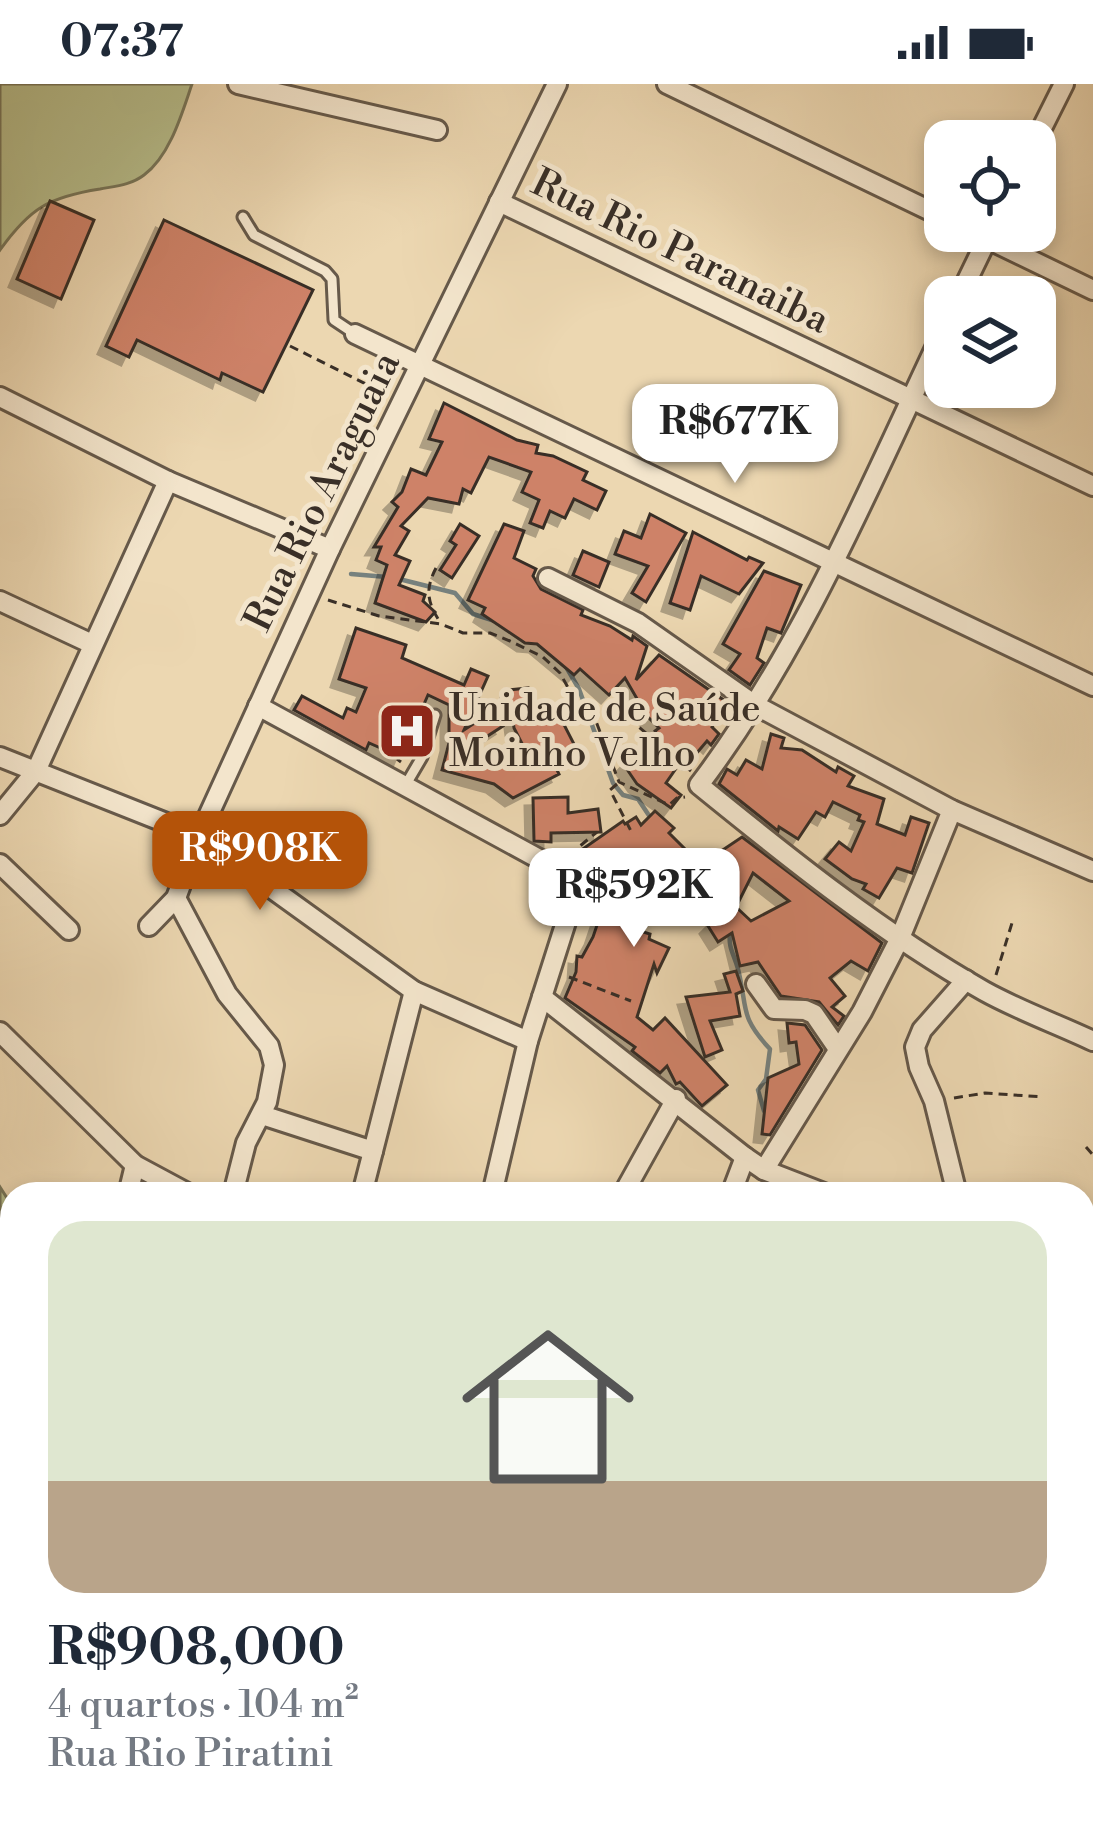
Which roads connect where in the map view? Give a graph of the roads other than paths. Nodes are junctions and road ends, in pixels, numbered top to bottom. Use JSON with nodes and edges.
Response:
{"nodes":[{"id":1,"x":238,"y":84,"type":"edge"},
{"id":2,"x":557,"y":84,"type":"edge"},
{"id":3,"x":667,"y":84,"type":"edge"},
{"id":4,"x":1064,"y":84,"type":"edge"},
{"id":5,"x":303,"y":90,"type":"edge"},
{"id":6,"x":1046,"y":120,"type":"edge"},
{"id":7,"x":437,"y":130,"type":"dead end"},
{"id":8,"x":499,"y":202,"type":"junction"},
{"id":9,"x":924,"y":208,"type":"edge"},
{"id":10,"x":243,"y":217,"type":"dead end"},
{"id":11,"x":1018,"y":252,"type":"edge"},
{"id":12,"x":1093,"y":290,"type":"edge"},
{"id":13,"x":355,"y":334,"type":"joint"},
{"id":14,"x":419,"y":366,"type":"junction"},
{"id":15,"x":924,"y":370,"type":"edge"},
{"id":16,"x":0,"y":397,"type":"edge"},
{"id":17,"x":910,"y":399,"type":"junction"},
{"id":18,"x":168,"y":481,"type":"junction"},
{"id":19,"x":1093,"y":486,"type":"edge"},
{"id":20,"x":330,"y":549,"type":"junction"},
{"id":21,"x":833,"y":562,"type":"junction"},
{"id":22,"x":548,"y":578,"type":"dead end"},
{"id":23,"x":0,"y":601,"type":"edge"},
{"id":24,"x":92,"y":644,"type":"junction"},
{"id":25,"x":1093,"y":686,"type":"edge"},
{"id":26,"x":755,"y":705,"type":"junction"},
{"id":27,"x":257,"y":706,"type":"junction"},
{"id":28,"x":435,"y":716,"type":"dead end"},
{"id":29,"x":0,"y":757,"type":"edge"},
{"id":30,"x":36,"y":771,"type":"junction"},
{"id":31,"x":405,"y":786,"type":"junction"},
{"id":32,"x":952,"y":810,"type":"junction"},
{"id":33,"x":0,"y":815,"type":"edge"},
{"id":34,"x":200,"y":836,"type":"junction"},
{"id":35,"x":0,"y":864,"type":"edge"},
{"id":36,"x":1093,"y":871,"type":"edge"},
{"id":37,"x":176,"y":898,"type":"junction"},
{"id":38,"x":149,"y":926,"type":"dead end"},
{"id":39,"x":69,"y":930,"type":"dead end"},
{"id":40,"x":899,"y":938,"type":"junction"},
{"id":41,"x":966,"y":980,"type":"junction"},
{"id":42,"x":756,"y":984,"type":"dead end"},
{"id":43,"x":414,"y":992,"type":"junction"},
{"id":44,"x":542,"y":997,"type":"junction"},
{"id":45,"x":0,"y":1032,"type":"edge"},
{"id":46,"x":528,"y":1041,"type":"junction"},
{"id":47,"x":1093,"y":1041,"type":"edge"},
{"id":48,"x":838,"y":1049,"type":"junction"},
{"id":49,"x":676,"y":1099,"type":"junction"},
{"id":50,"x":262,"y":1115,"type":"junction"},
{"id":51,"x":373,"y":1151,"type":"junction"},
{"id":52,"x":745,"y":1157,"type":"junction"},
{"id":53,"x":135,"y":1165,"type":"junction"},
{"id":54,"x":764,"y":1169,"type":"junction"},
{"id":55,"x":131,"y":1182,"type":"edge"},
{"id":56,"x":167,"y":1182,"type":"edge"},
{"id":57,"x":236,"y":1182,"type":"edge"},
{"id":58,"x":365,"y":1182,"type":"edge"},
{"id":59,"x":495,"y":1182,"type":"edge"},
{"id":60,"x":630,"y":1182,"type":"edge"},
{"id":61,"x":736,"y":1182,"type":"edge"},
{"id":62,"x":796,"y":1182,"type":"edge"},
{"id":63,"x":954,"y":1182,"type":"edge"}],
"edges":[{"from":1,"to":5,"type":"street"},
{"from":2,"to":8,"type":"street","name":"Rua Rio Araguaia"},
{"from":3,"to":9,"type":"street"},
{"from":4,"to":6,"type":"street"},
{"from":5,"to":7,"type":"street"},
{"from":8,"to":14,"type":"street","name":"Rua Rio Araguaia"},
{"from":8,"to":17,"type":"street","name":"Rua Rio Paranaiba"},
{"from":10,"to":13,"type":"lane"},
{"from":11,"to":12,"type":"street"},
{"from":13,"to":14,"type":"street"},
{"from":14,"to":20,"type":"street","name":"Rua Rio Araguaia"},
{"from":14,"to":21,"type":"street"},
{"from":15,"to":17,"type":"street"},
{"from":16,"to":18,"type":"street"},
{"from":17,"to":19,"type":"street","name":"Rua Rio Paranaiba"},
{"from":17,"to":21,"type":"street"},
{"from":18,"to":20,"type":"street"},
{"from":18,"to":24,"type":"street"},
{"from":20,"to":27,"type":"street","name":"Rua Rio Araguaia"},
{"from":21,"to":25,"type":"street"},
{"from":21,"to":26,"type":"street"},
{"from":22,"to":26,"type":"street"},
{"from":23,"to":24,"type":"street"},
{"from":24,"to":30,"type":"street"},
{"from":26,"to":32,"type":"street"},
{"from":26,"to":40,"type":"street"},
{"from":27,"to":31,"type":"street"},
{"from":27,"to":34,"type":"street","name":"Rua Rio Araguaia"},
{"from":28,"to":31,"type":"lane"},
{"from":29,"to":30,"type":"street"},
{"from":30,"to":33,"type":"street"},
{"from":30,"to":34,"type":"street"},
{"from":31,"to":44,"type":"street"},
{"from":32,"to":36,"type":"street"},
{"from":32,"to":40,"type":"street"},
{"from":34,"to":37,"type":"street","name":"Rua Rio Araguaia"},
{"from":34,"to":43,"type":"street"},
{"from":35,"to":39,"type":"street"},
{"from":37,"to":38,"type":"street","name":"Rua Rio Araguaia"},
{"from":37,"to":50,"type":"street"},
{"from":40,"to":41,"type":"street"},
{"from":40,"to":48,"type":"street"},
{"from":41,"to":47,"type":"street"},
{"from":41,"to":63,"type":"street"},
{"from":42,"to":48,"type":"street"},
{"from":43,"to":46,"type":"street"},
{"from":43,"to":51,"type":"street"},
{"from":44,"to":46,"type":"street"},
{"from":44,"to":49,"type":"street"},
{"from":45,"to":53,"type":"street"},
{"from":46,"to":59,"type":"street"},
{"from":48,"to":54,"type":"street"},
{"from":49,"to":52,"type":"street"},
{"from":49,"to":60,"type":"street"},
{"from":50,"to":51,"type":"street"},
{"from":50,"to":57,"type":"street"},
{"from":51,"to":58,"type":"street"},
{"from":52,"to":54,"type":"street"},
{"from":52,"to":61,"type":"street"},
{"from":53,"to":55,"type":"street"},
{"from":53,"to":56,"type":"street"},
{"from":54,"to":62,"type":"street"}]}
